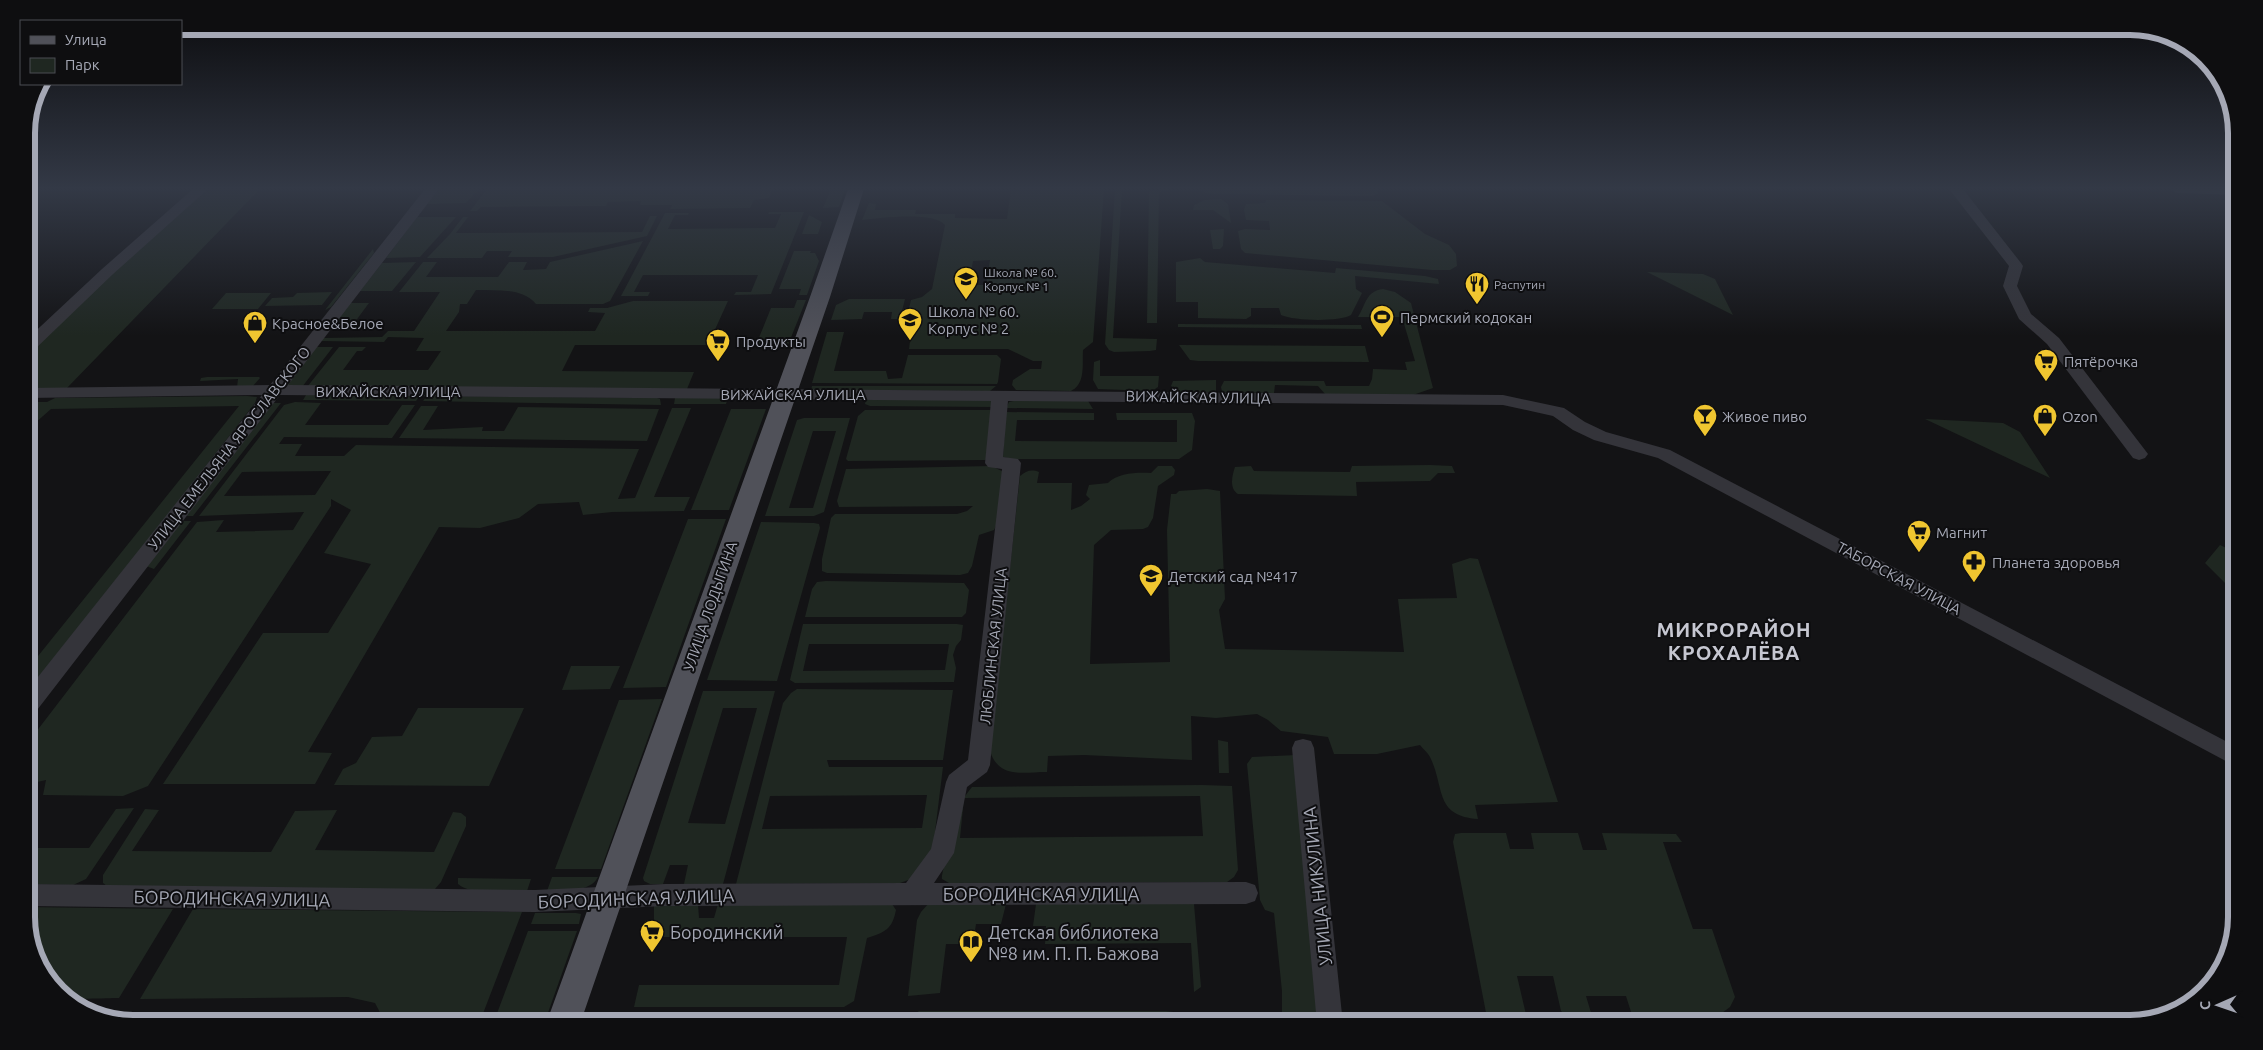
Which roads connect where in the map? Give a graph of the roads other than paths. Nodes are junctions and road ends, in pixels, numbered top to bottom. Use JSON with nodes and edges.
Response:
{"nodes":[{"id":1,"x":145,"y":238,"type":"edge"},
{"id":2,"x":393,"y":238,"type":"edge"},
{"id":3,"x":839,"y":238,"type":"edge"},
{"id":4,"x":1994,"y":238,"type":"edge"},
{"id":5,"x":35,"y":340,"type":"edge"},
{"id":6,"x":274,"y":390,"type":"junction"},
{"id":7,"x":35,"y":393,"type":"edge"},
{"id":8,"x":786,"y":394,"type":"junction"},
{"id":9,"x":1000,"y":395,"type":"junction"},
{"id":10,"x":1558,"y":412,"type":"joint"},
{"id":11,"x":2139,"y":454,"type":"dead end"},
{"id":12,"x":35,"y":696,"type":"edge"},
{"id":13,"x":1304,"y":748,"type":"dead end"},
{"id":14,"x":2228,"y":753,"type":"edge"},
{"id":15,"x":1246,"y":893,"type":"dead end"},
{"id":16,"x":912,"y":894,"type":"junction"},
{"id":17,"x":35,"y":895,"type":"edge"},
{"id":18,"x":608,"y":899,"type":"junction"},
{"id":19,"x":567,"y":1015,"type":"edge"},
{"id":20,"x":1329,"y":1015,"type":"edge"}],
"edges":[{"from":1,"to":5,"type":"street"},
{"from":2,"to":6,"type":"street","name":"УЛИЦА ЕМЕЛЬЯНА ЯРОСЛАВСКОГО"},
{"from":3,"to":8,"type":"main road","name":"УЛИЦА ЛОДЫГИНА"},
{"from":4,"to":11,"type":"street"},
{"from":6,"to":7,"type":"street","name":"ВИЖАЙСКАЯ УЛИЦА"},
{"from":6,"to":8,"type":"street","name":"ВИЖАЙСКАЯ УЛИЦА"},
{"from":6,"to":12,"type":"street","name":"УЛИЦА ЕМЕЛЬЯНА ЯРОСЛАВСКОГО"},
{"from":8,"to":9,"type":"street","name":"ВИЖАЙСКАЯ УЛИЦА"},
{"from":8,"to":18,"type":"main road","name":"УЛИЦА ЛОДЫГИНА"},
{"from":9,"to":10,"type":"street","name":"ВИЖАЙСКАЯ УЛИЦА"},
{"from":9,"to":16,"type":"street","name":"ЛЮБЛИНСКАЯ УЛИЦА"},
{"from":10,"to":14,"type":"street","name":"ТАБОРСКАЯ УЛИЦА"},
{"from":13,"to":20,"type":"street","name":"УЛИЦА НИКУЛИНА"},
{"from":15,"to":16,"type":"street","name":"БОРОДИНСКАЯ УЛИЦА"},
{"from":16,"to":18,"type":"street","name":"БОРОДИНСКАЯ УЛИЦА"},
{"from":17,"to":18,"type":"street","name":"БОРОДИНСКАЯ УЛИЦА"},
{"from":18,"to":19,"type":"main road","name":"УЛИЦА ЛОДЫГИНА"}]}
